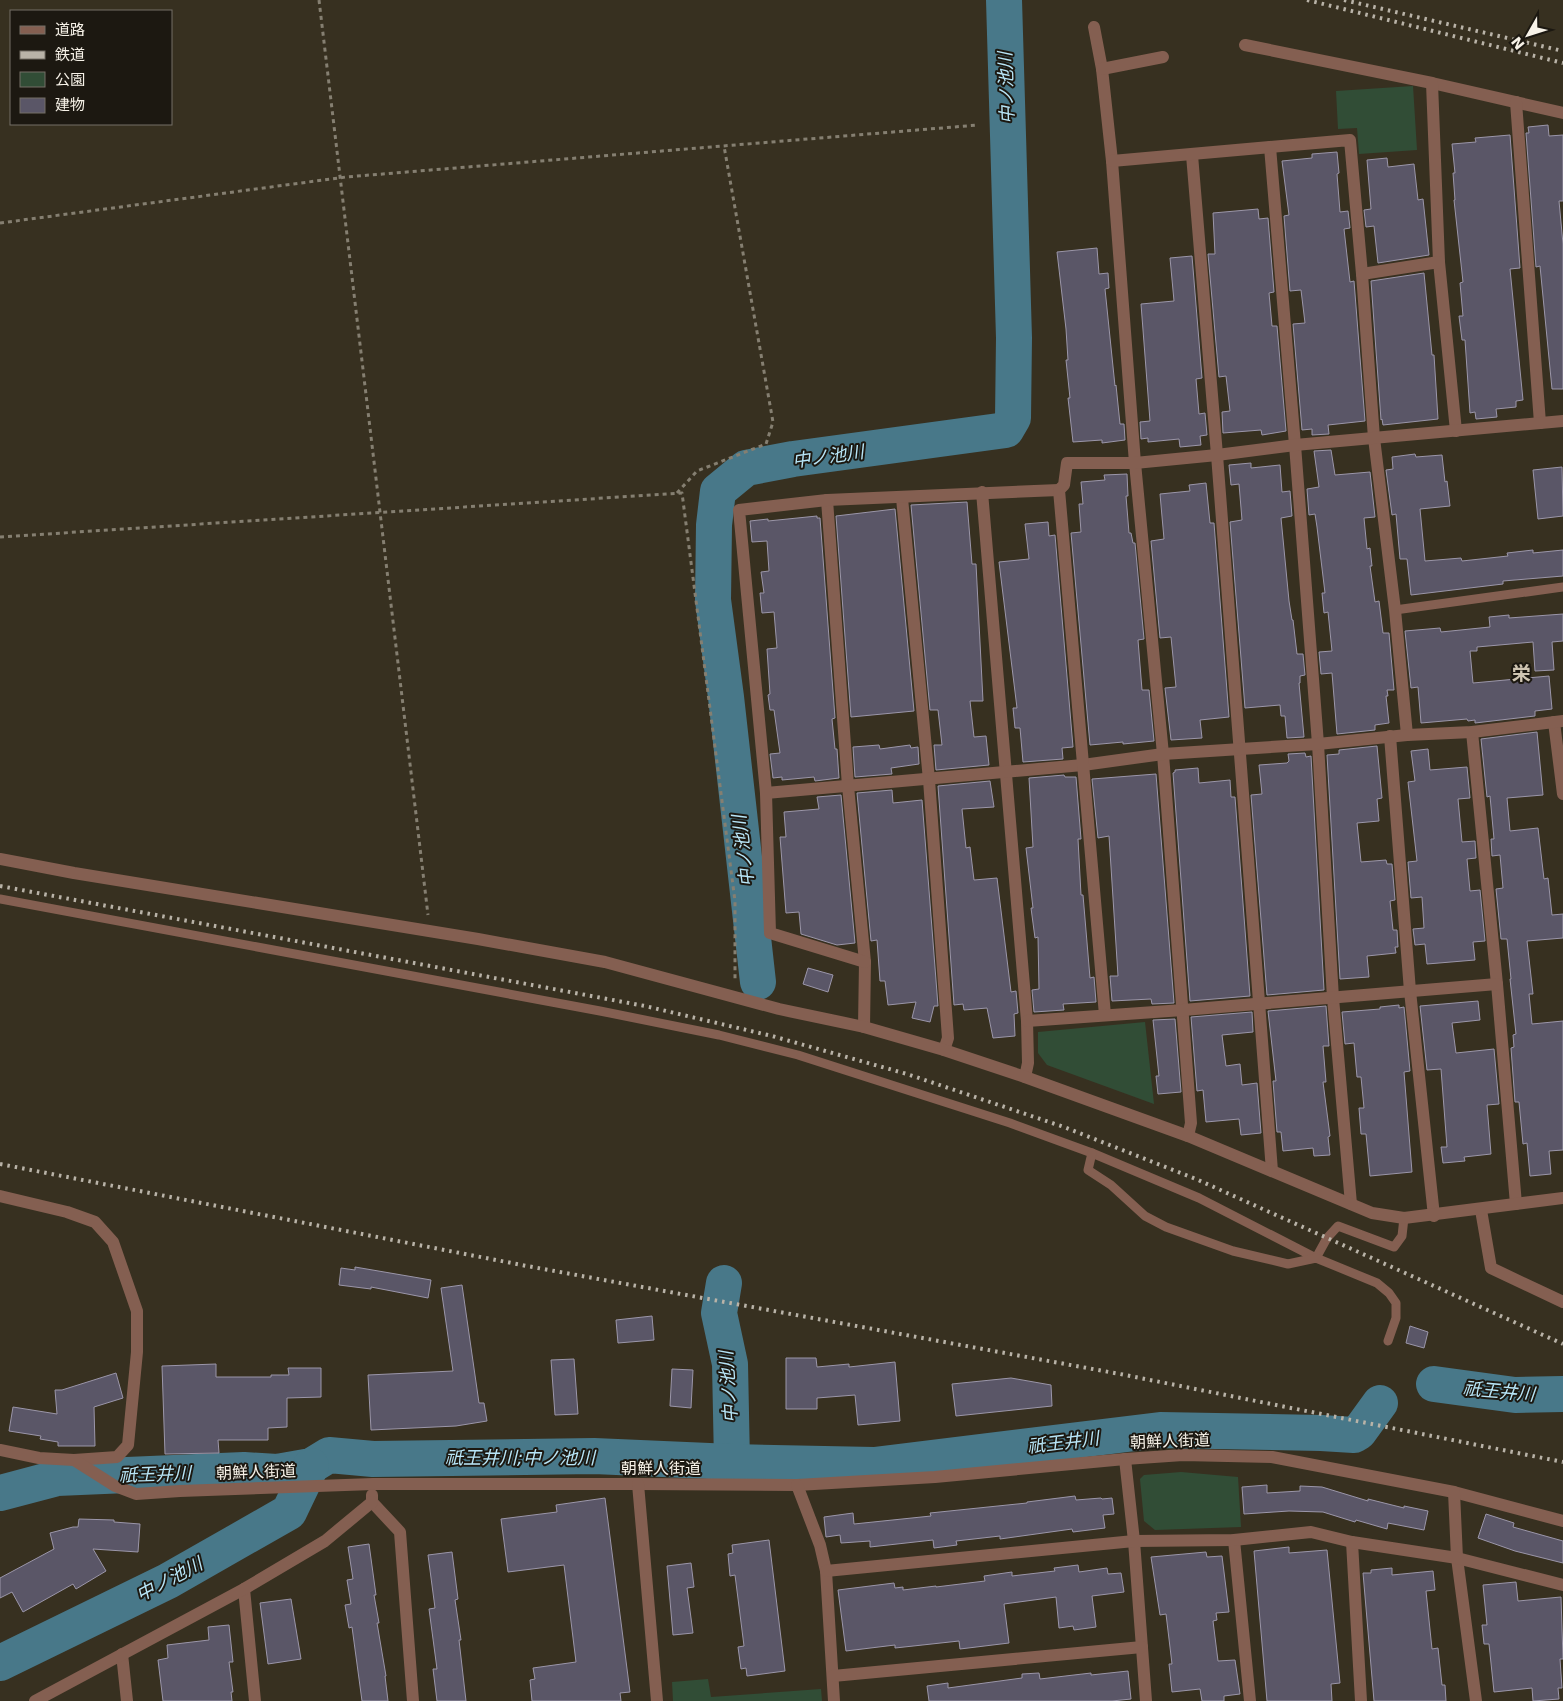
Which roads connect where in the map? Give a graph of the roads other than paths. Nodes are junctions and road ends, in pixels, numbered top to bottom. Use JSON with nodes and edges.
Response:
{"nodes":[{"id":1,"x":1094,"y":26,"type":"dead end"},
{"id":2,"x":1245,"y":45,"type":"dead end"},
{"id":3,"x":1163,"y":57,"type":"dead end"},
{"id":4,"x":1102,"y":69,"type":"junction"},
{"id":5,"x":1432,"y":83,"type":"junction"},
{"id":6,"x":1516,"y":102,"type":"junction"},
{"id":7,"x":1563,"y":113,"type":"edge"},
{"id":8,"x":1270,"y":147,"type":"junction"},
{"id":9,"x":1192,"y":155,"type":"junction"},
{"id":10,"x":1112,"y":161,"type":"junction"},
{"id":11,"x":1438,"y":262,"type":"junction"},
{"id":12,"x":1362,"y":274,"type":"junction"},
{"id":13,"x":1563,"y":422,"type":"edge"},
{"id":14,"x":1540,"y":423,"type":"junction"},
{"id":15,"x":1456,"y":431,"type":"junction"},
{"id":16,"x":1374,"y":438,"type":"junction"},
{"id":17,"x":1295,"y":445,"type":"junction"},
{"id":18,"x":1217,"y":455,"type":"junction"},
{"id":19,"x":1136,"y":463,"type":"junction"},
{"id":20,"x":1059,"y":490,"type":"junction"},
{"id":21,"x":982,"y":492,"type":"junction"},
{"id":22,"x":902,"y":498,"type":"junction"},
{"id":23,"x":828,"y":500,"type":"junction"},
{"id":24,"x":1563,"y":587,"type":"edge"},
{"id":25,"x":1395,"y":610,"type":"junction"},
{"id":26,"x":1559,"y":722,"type":"edge"},
{"id":27,"x":1472,"y":732,"type":"junction"},
{"id":28,"x":1407,"y":735,"type":"junction"},
{"id":29,"x":1390,"y":736,"type":"junction"},
{"id":30,"x":1318,"y":744,"type":"junction"},
{"id":31,"x":1238,"y":748,"type":"junction"},
{"id":32,"x":1163,"y":754,"type":"junction"},
{"id":33,"x":1083,"y":765,"type":"junction"},
{"id":34,"x":1006,"y":772,"type":"junction"},
{"id":35,"x":929,"y":780,"type":"junction"},
{"id":36,"x":848,"y":786,"type":"junction"},
{"id":37,"x":766,"y":793,"type":"junction"},
{"id":38,"x":1563,"y":794,"type":"edge"},
{"id":39,"x":0,"y":860,"type":"edge"},
{"id":40,"x":0,"y":900,"type":"edge"},
{"id":41,"x":865,"y":962,"type":"junction"},
{"id":42,"x":1497,"y":984,"type":"junction"},
{"id":43,"x":1410,"y":991,"type":"junction"},
{"id":44,"x":1333,"y":998,"type":"junction"},
{"id":45,"x":1259,"y":1004,"type":"junction"},
{"id":46,"x":1183,"y":1010,"type":"junction"},
{"id":47,"x":1105,"y":1015,"type":"junction"},
{"id":48,"x":1027,"y":1021,"type":"junction"},
{"id":49,"x":864,"y":1027,"type":"junction"},
{"id":50,"x":944,"y":1050,"type":"junction"},
{"id":51,"x":1025,"y":1077,"type":"junction"},
{"id":52,"x":1188,"y":1136,"type":"junction"},
{"id":53,"x":1092,"y":1153,"type":"junction"},
{"id":54,"x":1272,"y":1171,"type":"junction"},
{"id":55,"x":0,"y":1196,"type":"edge"},
{"id":56,"x":1563,"y":1198,"type":"edge"},
{"id":57,"x":1351,"y":1204,"type":"junction"},
{"id":58,"x":1516,"y":1204,"type":"junction"},
{"id":59,"x":1481,"y":1210,"type":"junction"},
{"id":60,"x":1434,"y":1216,"type":"junction"},
{"id":61,"x":1404,"y":1218,"type":"junction"},
{"id":62,"x":1316,"y":1258,"type":"junction"},
{"id":63,"x":1563,"y":1302,"type":"edge"},
{"id":64,"x":1388,"y":1342,"type":"dead end"},
{"id":65,"x":0,"y":1450,"type":"edge"},
{"id":66,"x":1125,"y":1459,"type":"junction"},
{"id":67,"x":74,"y":1460,"type":"junction"},
{"id":68,"x":373,"y":1484,"type":"junction"},
{"id":69,"x":638,"y":1484,"type":"junction"},
{"id":70,"x":797,"y":1485,"type":"junction"},
{"id":71,"x":1454,"y":1492,"type":"junction"},
{"id":72,"x":372,"y":1502,"type":"junction"},
{"id":73,"x":1563,"y":1521,"type":"edge"},
{"id":74,"x":1234,"y":1540,"type":"junction"},
{"id":75,"x":1134,"y":1541,"type":"junction"},
{"id":76,"x":1352,"y":1542,"type":"junction"},
{"id":77,"x":1457,"y":1558,"type":"junction"},
{"id":78,"x":826,"y":1571,"type":"junction"},
{"id":79,"x":1563,"y":1585,"type":"edge"},
{"id":80,"x":244,"y":1589,"type":"junction"},
{"id":81,"x":1142,"y":1647,"type":"junction"},
{"id":82,"x":122,"y":1654,"type":"junction"},
{"id":83,"x":833,"y":1676,"type":"junction"},
{"id":84,"x":35,"y":1701,"type":"edge"},
{"id":85,"x":127,"y":1701,"type":"edge"},
{"id":86,"x":255,"y":1701,"type":"edge"},
{"id":87,"x":412,"y":1701,"type":"edge"},
{"id":88,"x":657,"y":1701,"type":"edge"},
{"id":89,"x":834,"y":1701,"type":"edge"},
{"id":90,"x":1146,"y":1701,"type":"edge"},
{"id":91,"x":1250,"y":1701,"type":"edge"},
{"id":92,"x":1361,"y":1701,"type":"edge"},
{"id":93,"x":1476,"y":1701,"type":"edge"}],
"edges":[{"from":1,"to":4,"type":"street"},
{"from":2,"to":5,"type":"street"},
{"from":3,"to":4,"type":"street"},
{"from":4,"to":10,"type":"street"},
{"from":5,"to":6,"type":"street"},
{"from":5,"to":11,"type":"street"},
{"from":6,"to":7,"type":"street"},
{"from":6,"to":14,"type":"street"},
{"from":8,"to":9,"type":"street"},
{"from":8,"to":12,"type":"street"},
{"from":8,"to":17,"type":"street"},
{"from":9,"to":10,"type":"street"},
{"from":9,"to":18,"type":"street"},
{"from":10,"to":19,"type":"street"},
{"from":11,"to":12,"type":"street"},
{"from":11,"to":15,"type":"street"},
{"from":12,"to":16,"type":"street"},
{"from":13,"to":14,"type":"street"},
{"from":14,"to":15,"type":"street"},
{"from":15,"to":16,"type":"street"},
{"from":16,"to":17,"type":"street"},
{"from":16,"to":25,"type":"street"},
{"from":17,"to":18,"type":"street"},
{"from":17,"to":30,"type":"street"},
{"from":18,"to":19,"type":"street"},
{"from":18,"to":31,"type":"street"},
{"from":19,"to":20,"type":"street"},
{"from":19,"to":32,"type":"street"},
{"from":20,"to":21,"type":"street"},
{"from":20,"to":33,"type":"street"},
{"from":21,"to":22,"type":"street"},
{"from":21,"to":34,"type":"street"},
{"from":22,"to":23,"type":"street"},
{"from":22,"to":35,"type":"street"},
{"from":23,"to":36,"type":"street"},
{"from":23,"to":37,"type":"street"},
{"from":24,"to":25,"type":"lane"},
{"from":25,"to":28,"type":"street"},
{"from":26,"to":27,"type":"street"},
{"from":26,"to":38,"type":"street"},
{"from":27,"to":28,"type":"street"},
{"from":27,"to":42,"type":"street"},
{"from":28,"to":29,"type":"street"},
{"from":29,"to":30,"type":"street"},
{"from":29,"to":43,"type":"street"},
{"from":30,"to":31,"type":"street"},
{"from":30,"to":44,"type":"street"},
{"from":31,"to":32,"type":"street"},
{"from":31,"to":45,"type":"street"},
{"from":32,"to":33,"type":"street"},
{"from":32,"to":46,"type":"street"},
{"from":33,"to":34,"type":"street"},
{"from":33,"to":47,"type":"street"},
{"from":34,"to":35,"type":"street"},
{"from":34,"to":48,"type":"street"},
{"from":35,"to":36,"type":"street"},
{"from":35,"to":50,"type":"street"},
{"from":36,"to":37,"type":"street"},
{"from":36,"to":41,"type":"street"},
{"from":37,"to":41,"type":"street"},
{"from":39,"to":49,"type":"street"},
{"from":40,"to":53,"type":"lane"},
{"from":41,"to":49,"type":"street"},
{"from":42,"to":43,"type":"street"},
{"from":42,"to":58,"type":"street"},
{"from":43,"to":44,"type":"street"},
{"from":43,"to":60,"type":"street"},
{"from":44,"to":45,"type":"street"},
{"from":44,"to":57,"type":"street"},
{"from":45,"to":46,"type":"street"},
{"from":45,"to":54,"type":"street"},
{"from":46,"to":47,"type":"street"},
{"from":46,"to":52,"type":"street"},
{"from":47,"to":48,"type":"street"},
{"from":48,"to":51,"type":"street"},
{"from":49,"to":50,"type":"street"},
{"from":50,"to":51,"type":"street"},
{"from":51,"to":52,"type":"street"},
{"from":52,"to":54,"type":"street"},
{"from":53,"to":62,"type":"lane"},
{"from":53,"to":62,"type":"lane"},
{"from":54,"to":57,"type":"street"},
{"from":55,"to":67,"type":"street"},
{"from":56,"to":58,"type":"street"},
{"from":57,"to":61,"type":"street"},
{"from":58,"to":59,"type":"street"},
{"from":59,"to":60,"type":"street"},
{"from":59,"to":63,"type":"street"},
{"from":60,"to":61,"type":"street"},
{"from":61,"to":62,"type":"lane"},
{"from":62,"to":64,"type":"lane"},
{"from":65,"to":67,"type":"street","name":"朝鮮人街道"},
{"from":66,"to":70,"type":"street","name":"朝鮮人街道"},
{"from":66,"to":71,"type":"street","name":"朝鮮人街道"},
{"from":66,"to":75,"type":"street"},
{"from":67,"to":68,"type":"street","name":"朝鮮人街道"},
{"from":68,"to":69,"type":"street","name":"朝鮮人街道"},
{"from":68,"to":72,"type":"street"},
{"from":69,"to":70,"type":"street","name":"朝鮮人街道"},
{"from":69,"to":88,"type":"street"},
{"from":70,"to":78,"type":"street"},
{"from":71,"to":73,"type":"street","name":"朝鮮人街道"},
{"from":71,"to":77,"type":"street"},
{"from":72,"to":80,"type":"street"},
{"from":72,"to":87,"type":"street"},
{"from":74,"to":75,"type":"street"},
{"from":74,"to":76,"type":"street"},
{"from":74,"to":91,"type":"street"},
{"from":75,"to":78,"type":"street"},
{"from":75,"to":81,"type":"street"},
{"from":76,"to":77,"type":"street"},
{"from":76,"to":92,"type":"street"},
{"from":77,"to":79,"type":"street"},
{"from":77,"to":93,"type":"street"},
{"from":78,"to":83,"type":"street"},
{"from":80,"to":82,"type":"street"},
{"from":80,"to":86,"type":"street"},
{"from":81,"to":83,"type":"street"},
{"from":81,"to":90,"type":"street"},
{"from":82,"to":84,"type":"street"},
{"from":82,"to":85,"type":"street"},
{"from":83,"to":89,"type":"street"}]}
